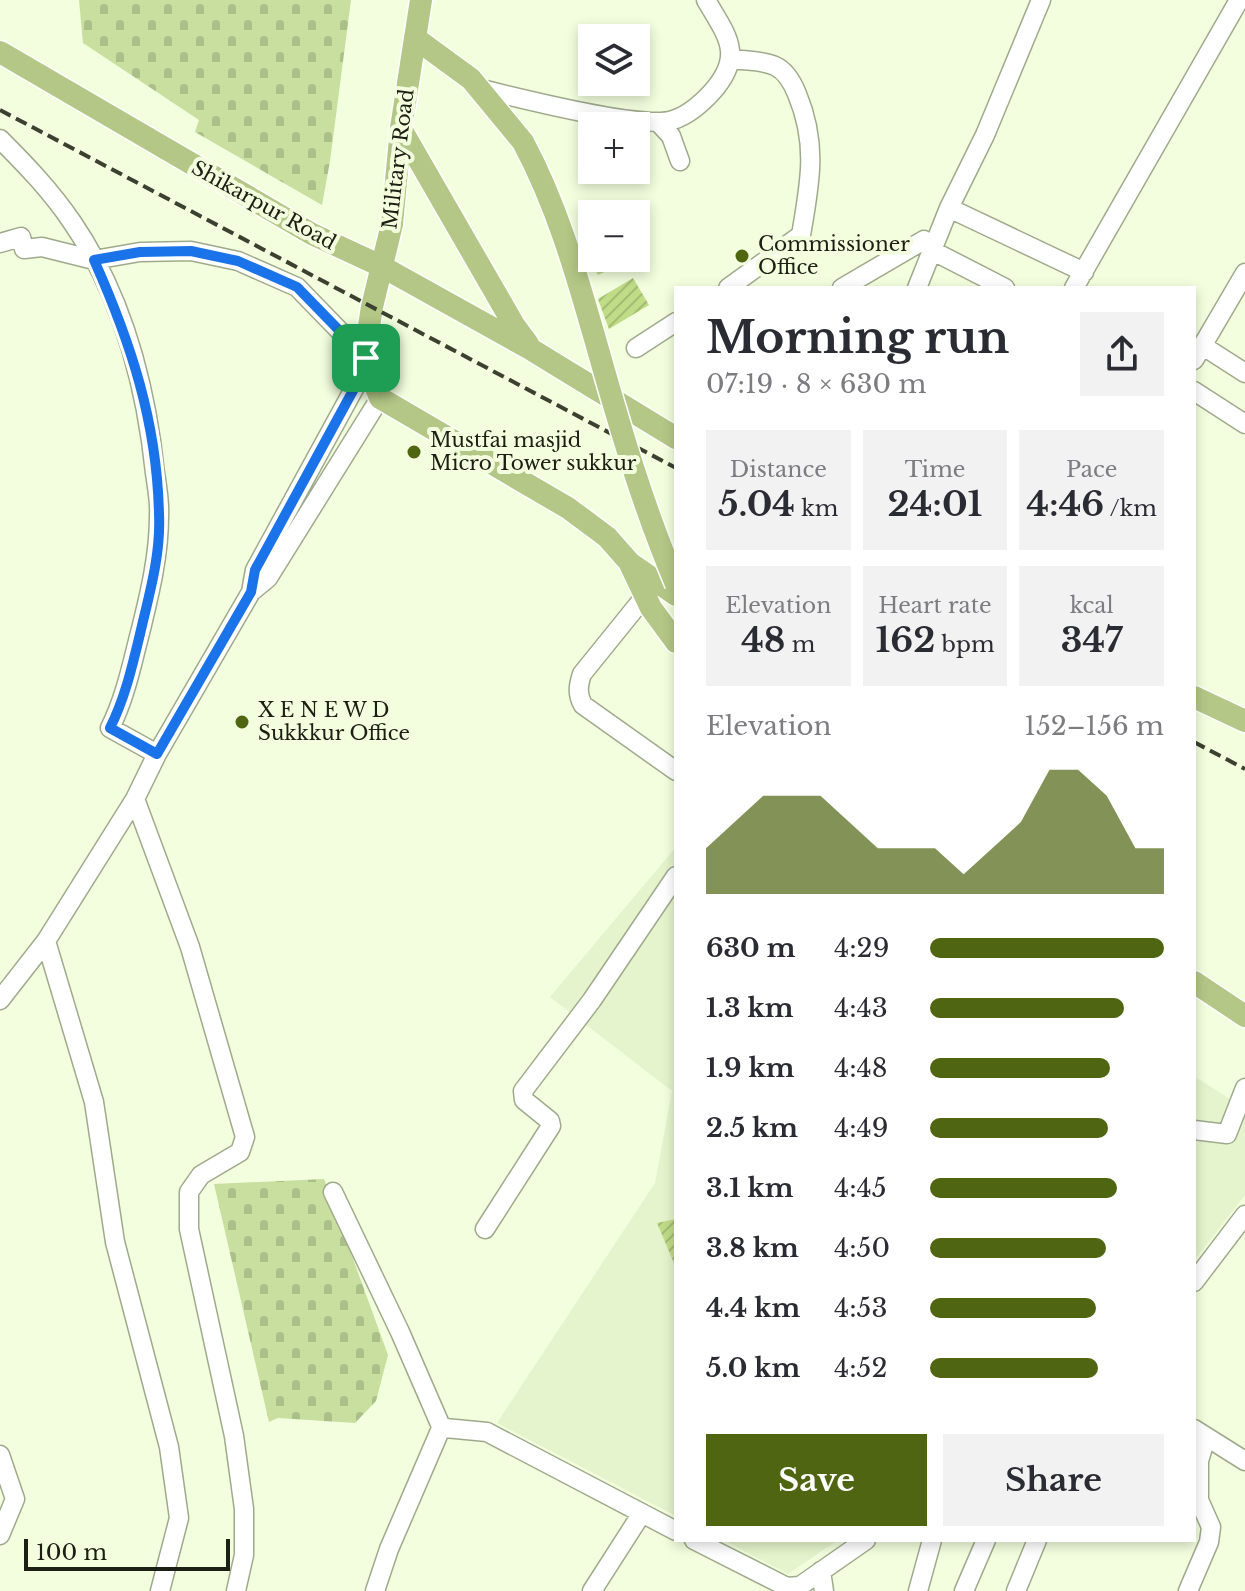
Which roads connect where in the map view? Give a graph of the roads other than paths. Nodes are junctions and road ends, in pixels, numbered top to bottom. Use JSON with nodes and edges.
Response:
{"nodes":[{"id":1,"x":421,"y":0,"type":"edge"},
{"id":2,"x":706,"y":0,"type":"edge"},
{"id":3,"x":1041,"y":0,"type":"edge"},
{"id":4,"x":1235,"y":5,"type":"edge"},
{"id":5,"x":415,"y":38,"type":"junction"},
{"id":6,"x":0,"y":52,"type":"edge"},
{"id":7,"x":732,"y":59,"type":"junction"},
{"id":8,"x":481,"y":89,"type":"junction"},
{"id":9,"x":658,"y":122,"type":"junction"},
{"id":10,"x":401,"y":128,"type":"junction"},
{"id":11,"x":0,"y":139,"type":"edge"},
{"id":12,"x":398,"y":156,"type":"junction"},
{"id":13,"x":680,"y":161,"type":"dead end"},
{"id":14,"x":949,"y":208,"type":"junction"},
{"id":15,"x":0,"y":243,"type":"edge"},
{"id":16,"x":927,"y":245,"type":"junction"},
{"id":17,"x":94,"y":260,"type":"junction"},
{"id":18,"x":381,"y":266,"type":"junction"},
{"id":19,"x":1245,"y":273,"type":"edge"},
{"id":20,"x":1079,"y":280,"type":"edge"},
{"id":21,"x":750,"y":282,"type":"edge"},
{"id":22,"x":846,"y":286,"type":"edge"},
{"id":23,"x":917,"y":286,"type":"edge"},
{"id":24,"x":1001,"y":286,"type":"edge"},
{"id":25,"x":674,"y":323,"type":"edge"},
{"id":26,"x":506,"y":336,"type":"junction"},
{"id":27,"x":636,"y":348,"type":"dead end"},
{"id":28,"x":532,"y":350,"type":"junction"},
{"id":29,"x":1198,"y":353,"type":"edge"},
{"id":30,"x":366,"y":362,"type":"junction"},
{"id":31,"x":1245,"y":373,"type":"edge"},
{"id":32,"x":1196,"y":392,"type":"edge"},
{"id":33,"x":380,"y":398,"type":"junction"},
{"id":34,"x":1245,"y":424,"type":"edge"},
{"id":35,"x":674,"y":437,"type":"edge"},
{"id":36,"x":630,"y":563,"type":"junction"},
{"id":37,"x":674,"y":579,"type":"edge"},
{"id":38,"x":251,"y":592,"type":"junction"},
{"id":39,"x":674,"y":594,"type":"edge"},
{"id":40,"x":645,"y":596,"type":"junction"},
{"id":41,"x":674,"y":639,"type":"edge"},
{"id":42,"x":1196,"y":698,"type":"edge"},
{"id":43,"x":1245,"y":721,"type":"edge"},
{"id":44,"x":157,"y":754,"type":"junction"},
{"id":45,"x":674,"y":770,"type":"edge"},
{"id":46,"x":135,"y":799,"type":"junction"},
{"id":47,"x":674,"y":879,"type":"edge"},
{"id":48,"x":46,"y":941,"type":"junction"},
{"id":49,"x":1196,"y":983,"type":"edge"},
{"id":50,"x":0,"y":1000,"type":"edge"},
{"id":51,"x":1245,"y":1016,"type":"edge"},
{"id":52,"x":1245,"y":1088,"type":"edge"},
{"id":53,"x":1196,"y":1130,"type":"edge"},
{"id":54,"x":333,"y":1192,"type":"dead end"},
{"id":55,"x":1245,"y":1215,"type":"edge"},
{"id":56,"x":485,"y":1229,"type":"dead end"},
{"id":57,"x":1196,"y":1279,"type":"edge"},
{"id":58,"x":442,"y":1426,"type":"junction"},
{"id":59,"x":1200,"y":1433,"type":"edge"},
{"id":60,"x":0,"y":1455,"type":"edge"},
{"id":61,"x":1245,"y":1461,"type":"edge"},
{"id":62,"x":642,"y":1513,"type":"junction"},
{"id":63,"x":674,"y":1530,"type":"edge"},
{"id":64,"x":0,"y":1535,"type":"edge"},
{"id":65,"x":698,"y":1542,"type":"edge"},
{"id":66,"x":863,"y":1542,"type":"edge"},
{"id":67,"x":931,"y":1542,"type":"edge"},
{"id":68,"x":985,"y":1542,"type":"edge"},
{"id":69,"x":1036,"y":1542,"type":"edge"},
{"id":70,"x":821,"y":1571,"type":"junction"},
{"id":71,"x":160,"y":1591,"type":"edge"},
{"id":72,"x":236,"y":1591,"type":"edge"},
{"id":73,"x":375,"y":1591,"type":"edge"},
{"id":74,"x":592,"y":1591,"type":"edge"},
{"id":75,"x":824,"y":1591,"type":"edge"},
{"id":76,"x":918,"y":1591,"type":"edge"},
{"id":77,"x":964,"y":1591,"type":"edge"},
{"id":78,"x":1016,"y":1591,"type":"edge"},
{"id":79,"x":1188,"y":1591,"type":"edge"}],
"edges":[{"from":1,"to":5,"type":"main road","name":"Military Road"},
{"from":2,"to":7,"type":"street"},
{"from":3,"to":14,"type":"street"},
{"from":4,"to":20,"type":"street"},
{"from":5,"to":8,"type":"main road"},
{"from":5,"to":10,"type":"main road","name":"Military Road"},
{"from":6,"to":18,"type":"main road","name":"Shikarpur Road"},
{"from":7,"to":9,"type":"street"},
{"from":7,"to":21,"type":"street"},
{"from":8,"to":9,"type":"street"},
{"from":8,"to":37,"type":"main road","bridge":true},
{"from":9,"to":13,"type":"street"},
{"from":10,"to":12,"type":"main road","name":"Military Road"},
{"from":10,"to":28,"type":"main road"},
{"from":11,"to":17,"type":"street"},
{"from":12,"to":18,"type":"main road","name":"Military Road"},
{"from":12,"to":26,"type":"main road"},
{"from":14,"to":16,"type":"street"},
{"from":14,"to":20,"type":"street"},
{"from":15,"to":17,"type":"street"},
{"from":16,"to":22,"type":"street"},
{"from":16,"to":23,"type":"street"},
{"from":16,"to":24,"type":"street"},
{"from":17,"to":30,"type":"street"},
{"from":17,"to":44,"type":"street"},
{"from":18,"to":26,"type":"main road","name":"Shikarpur Road"},
{"from":18,"to":30,"type":"main road","name":"Military Road"},
{"from":19,"to":29,"type":"street"},
{"from":25,"to":27,"type":"street"},
{"from":26,"to":28,"type":"main road","name":"Shikarpur Road"},
{"from":28,"to":35,"type":"main road","name":"Shikarpur Road"},
{"from":29,"to":31,"type":"street"},
{"from":30,"to":33,"type":"main road"},
{"from":30,"to":38,"type":"street"},
{"from":32,"to":34,"type":"street"},
{"from":33,"to":36,"type":"main road"},
{"from":33,"to":38,"type":"street"},
{"from":36,"to":39,"type":"main road"},
{"from":36,"to":40,"type":"main road"},
{"from":38,"to":44,"type":"street"},
{"from":40,"to":41,"type":"main road"},
{"from":40,"to":45,"type":"street"},
{"from":42,"to":43,"type":"main road"},
{"from":44,"to":46,"type":"street"},
{"from":46,"to":48,"type":"street"},
{"from":46,"to":72,"type":"street"},
{"from":47,"to":56,"type":"street"},
{"from":48,"to":50,"type":"street"},
{"from":48,"to":71,"type":"street"},
{"from":49,"to":51,"type":"main road"},
{"from":52,"to":53,"type":"street"},
{"from":54,"to":58,"type":"street"},
{"from":55,"to":57,"type":"street"},
{"from":58,"to":62,"type":"street"},
{"from":58,"to":73,"type":"street"},
{"from":59,"to":61,"type":"street"},
{"from":59,"to":79,"type":"street"},
{"from":60,"to":64,"type":"street"},
{"from":62,"to":63,"type":"street"},
{"from":62,"to":74,"type":"street"},
{"from":65,"to":70,"type":"street"},
{"from":66,"to":70,"type":"street"},
{"from":67,"to":76,"type":"street"},
{"from":68,"to":77,"type":"street"},
{"from":69,"to":78,"type":"street"},
{"from":70,"to":75,"type":"street"}]}
